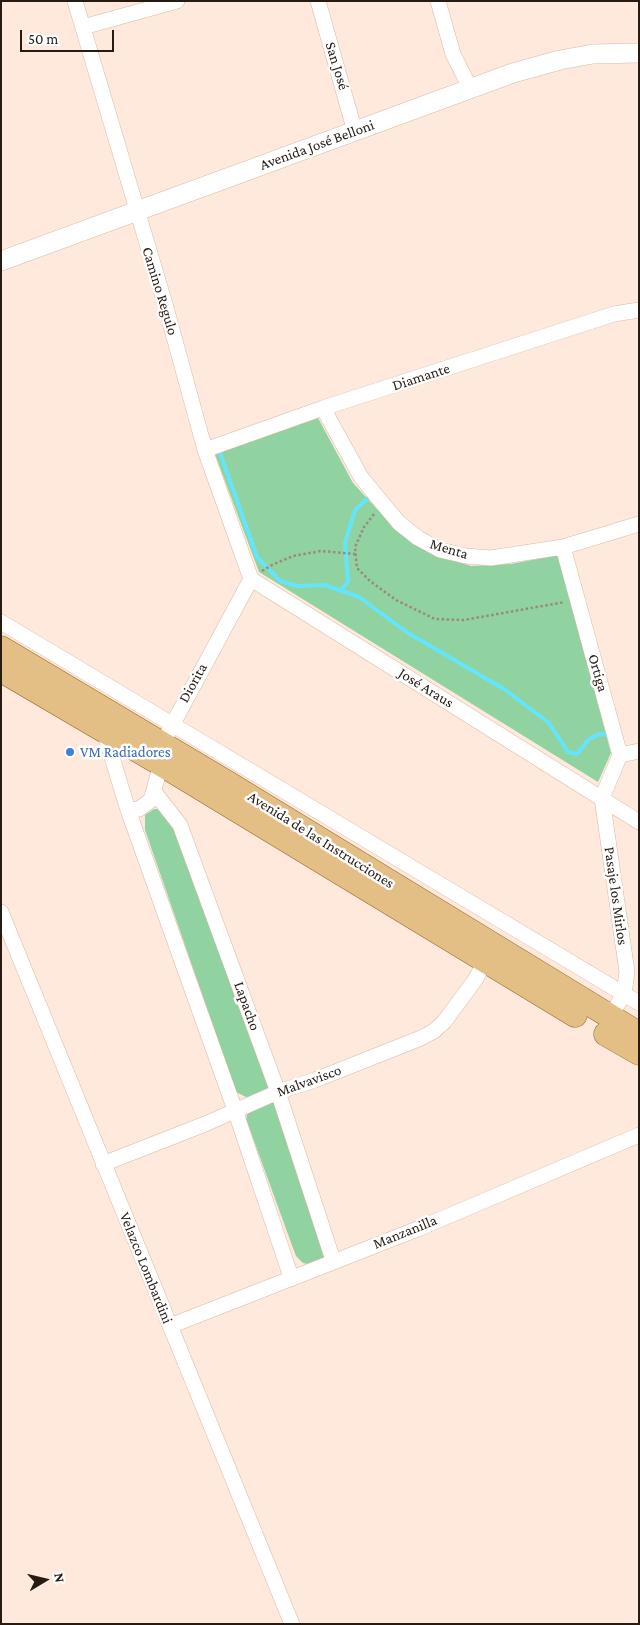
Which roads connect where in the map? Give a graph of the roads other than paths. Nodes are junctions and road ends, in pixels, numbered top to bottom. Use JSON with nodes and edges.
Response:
{"nodes":[{"id":1,"x":75,"y":1,"type":"edge"},
{"id":2,"x":177,"y":1,"type":"edge"},
{"id":3,"x":318,"y":1,"type":"edge"},
{"id":4,"x":438,"y":1,"type":"edge"},
{"id":5,"x":83,"y":28,"type":"junction"},
{"id":6,"x":639,"y":53,"type":"edge"},
{"id":7,"x":470,"y":88,"type":"junction"},
{"id":8,"x":355,"y":132,"type":"junction"},
{"id":9,"x":136,"y":213,"type":"junction"},
{"id":10,"x":1,"y":262,"type":"edge"},
{"id":11,"x":639,"y":310,"type":"edge"},
{"id":12,"x":323,"y":408,"type":"junction"},
{"id":13,"x":204,"y":450,"type":"junction"},
{"id":14,"x":639,"y":524,"type":"edge"},
{"id":15,"x":563,"y":547,"type":"junction"},
{"id":16,"x":255,"y":576,"type":"junction"},
{"id":17,"x":1,"y":622,"type":"edge"},
{"id":18,"x":1,"y":648,"type":"edge"},
{"id":19,"x":1,"y":670,"type":"edge"},
{"id":20,"x":104,"y":731,"type":"junction"},
{"id":21,"x":165,"y":743,"type":"junction"},
{"id":22,"x":639,"y":751,"type":"edge"},
{"id":23,"x":620,"y":756,"type":"junction"},
{"id":24,"x":155,"y":793,"type":"junction"},
{"id":25,"x":602,"y":798,"type":"junction"},
{"id":26,"x":128,"y":810,"type":"junction"},
{"id":27,"x":639,"y":822,"type":"edge"},
{"id":28,"x":1,"y":912,"type":"edge"},
{"id":29,"x":485,"y":962,"type":"junction"},
{"id":30,"x":624,"y":994,"type":"junction"},
{"id":31,"x":639,"y":1003,"type":"edge"},
{"id":32,"x":610,"y":1017,"type":"junction"},
{"id":33,"x":639,"y":1034,"type":"edge"},
{"id":34,"x":639,"y":1054,"type":"edge"},
{"id":35,"x":278,"y":1092,"type":"junction"},
{"id":36,"x":235,"y":1110,"type":"junction"},
{"id":37,"x":639,"y":1135,"type":"edge"},
{"id":38,"x":103,"y":1164,"type":"junction"},
{"id":39,"x":333,"y":1260,"type":"junction"},
{"id":40,"x":291,"y":1277,"type":"junction"},
{"id":41,"x":170,"y":1326,"type":"junction"},
{"id":42,"x":292,"y":1624,"type":"edge"}],
"edges":[{"from":1,"to":5,"type":"street","name":"Camino Regulo"},
{"from":2,"to":5,"type":"street"},
{"from":3,"to":8,"type":"street","name":"San José"},
{"from":4,"to":7,"type":"street"},
{"from":5,"to":9,"type":"street","name":"Camino Regulo"},
{"from":6,"to":7,"type":"street","name":"Avenida José Belloni"},
{"from":7,"to":8,"type":"street","name":"Avenida José Belloni"},
{"from":8,"to":9,"type":"street","name":"Avenida José Belloni"},
{"from":9,"to":10,"type":"street","name":"Avenida José Belloni"},
{"from":9,"to":13,"type":"street","name":"Camino Regulo"},
{"from":11,"to":12,"type":"street","name":"Diamante"},
{"from":12,"to":13,"type":"street","name":"Diamante"},
{"from":12,"to":15,"type":"street","name":"Menta"},
{"from":13,"to":16,"type":"street","name":"Camino Regulo"},
{"from":14,"to":15,"type":"street","name":"Menta"},
{"from":15,"to":23,"type":"street","name":"Ortiga"},
{"from":16,"to":21,"type":"street","name":"Diorita"},
{"from":16,"to":25,"type":"street","name":"José Araus"},
{"from":17,"to":21,"type":"street","name":"Avenida de las Instrucciones"},
{"from":18,"to":21,"type":"main road","name":"Avenida de las Instrucciones"},
{"from":19,"to":20,"type":"main road","name":"Avenida de las Instrucciones"},
{"from":20,"to":21,"type":"main road","name":"Avenida de las Instrucciones"},
{"from":20,"to":26,"type":"street"},
{"from":21,"to":24,"type":"street","name":"Diorita"},
{"from":21,"to":29,"type":"main road","name":"Avenida de las Instrucciones"},
{"from":21,"to":30,"type":"street","name":"Avenida de las Instrucciones"},
{"from":21,"to":32,"type":"main road","name":"Avenida de las Instrucciones"},
{"from":22,"to":23,"type":"street"},
{"from":23,"to":25,"type":"street"},
{"from":24,"to":26,"type":"street"},
{"from":24,"to":35,"type":"street","name":"Lapacho"},
{"from":25,"to":27,"type":"street","name":"José Araus"},
{"from":25,"to":30,"type":"street","name":"Pasaje los Mirlos"},
{"from":26,"to":36,"type":"street"},
{"from":28,"to":38,"type":"street","name":"Velazco Lombardini"},
{"from":29,"to":34,"type":"main road","name":"Avenida de las Instrucciones"},
{"from":29,"to":35,"type":"street","name":"Malvavisco"},
{"from":30,"to":31,"type":"street","name":"Avenida de las Instrucciones"},
{"from":30,"to":32,"type":"street"},
{"from":32,"to":33,"type":"main road","name":"Avenida de las Instrucciones"},
{"from":35,"to":36,"type":"street","name":"Malvavisco"},
{"from":35,"to":39,"type":"street","name":"Lapacho"},
{"from":36,"to":38,"type":"street","name":"Malvavisco"},
{"from":36,"to":40,"type":"street"},
{"from":37,"to":39,"type":"street","name":"Manzanilla"},
{"from":38,"to":41,"type":"street","name":"Velazco Lombardini"},
{"from":39,"to":40,"type":"street","name":"Manzanilla"},
{"from":40,"to":41,"type":"street","name":"Manzanilla"},
{"from":41,"to":42,"type":"street","name":"Velazco Lombardini"}]}
